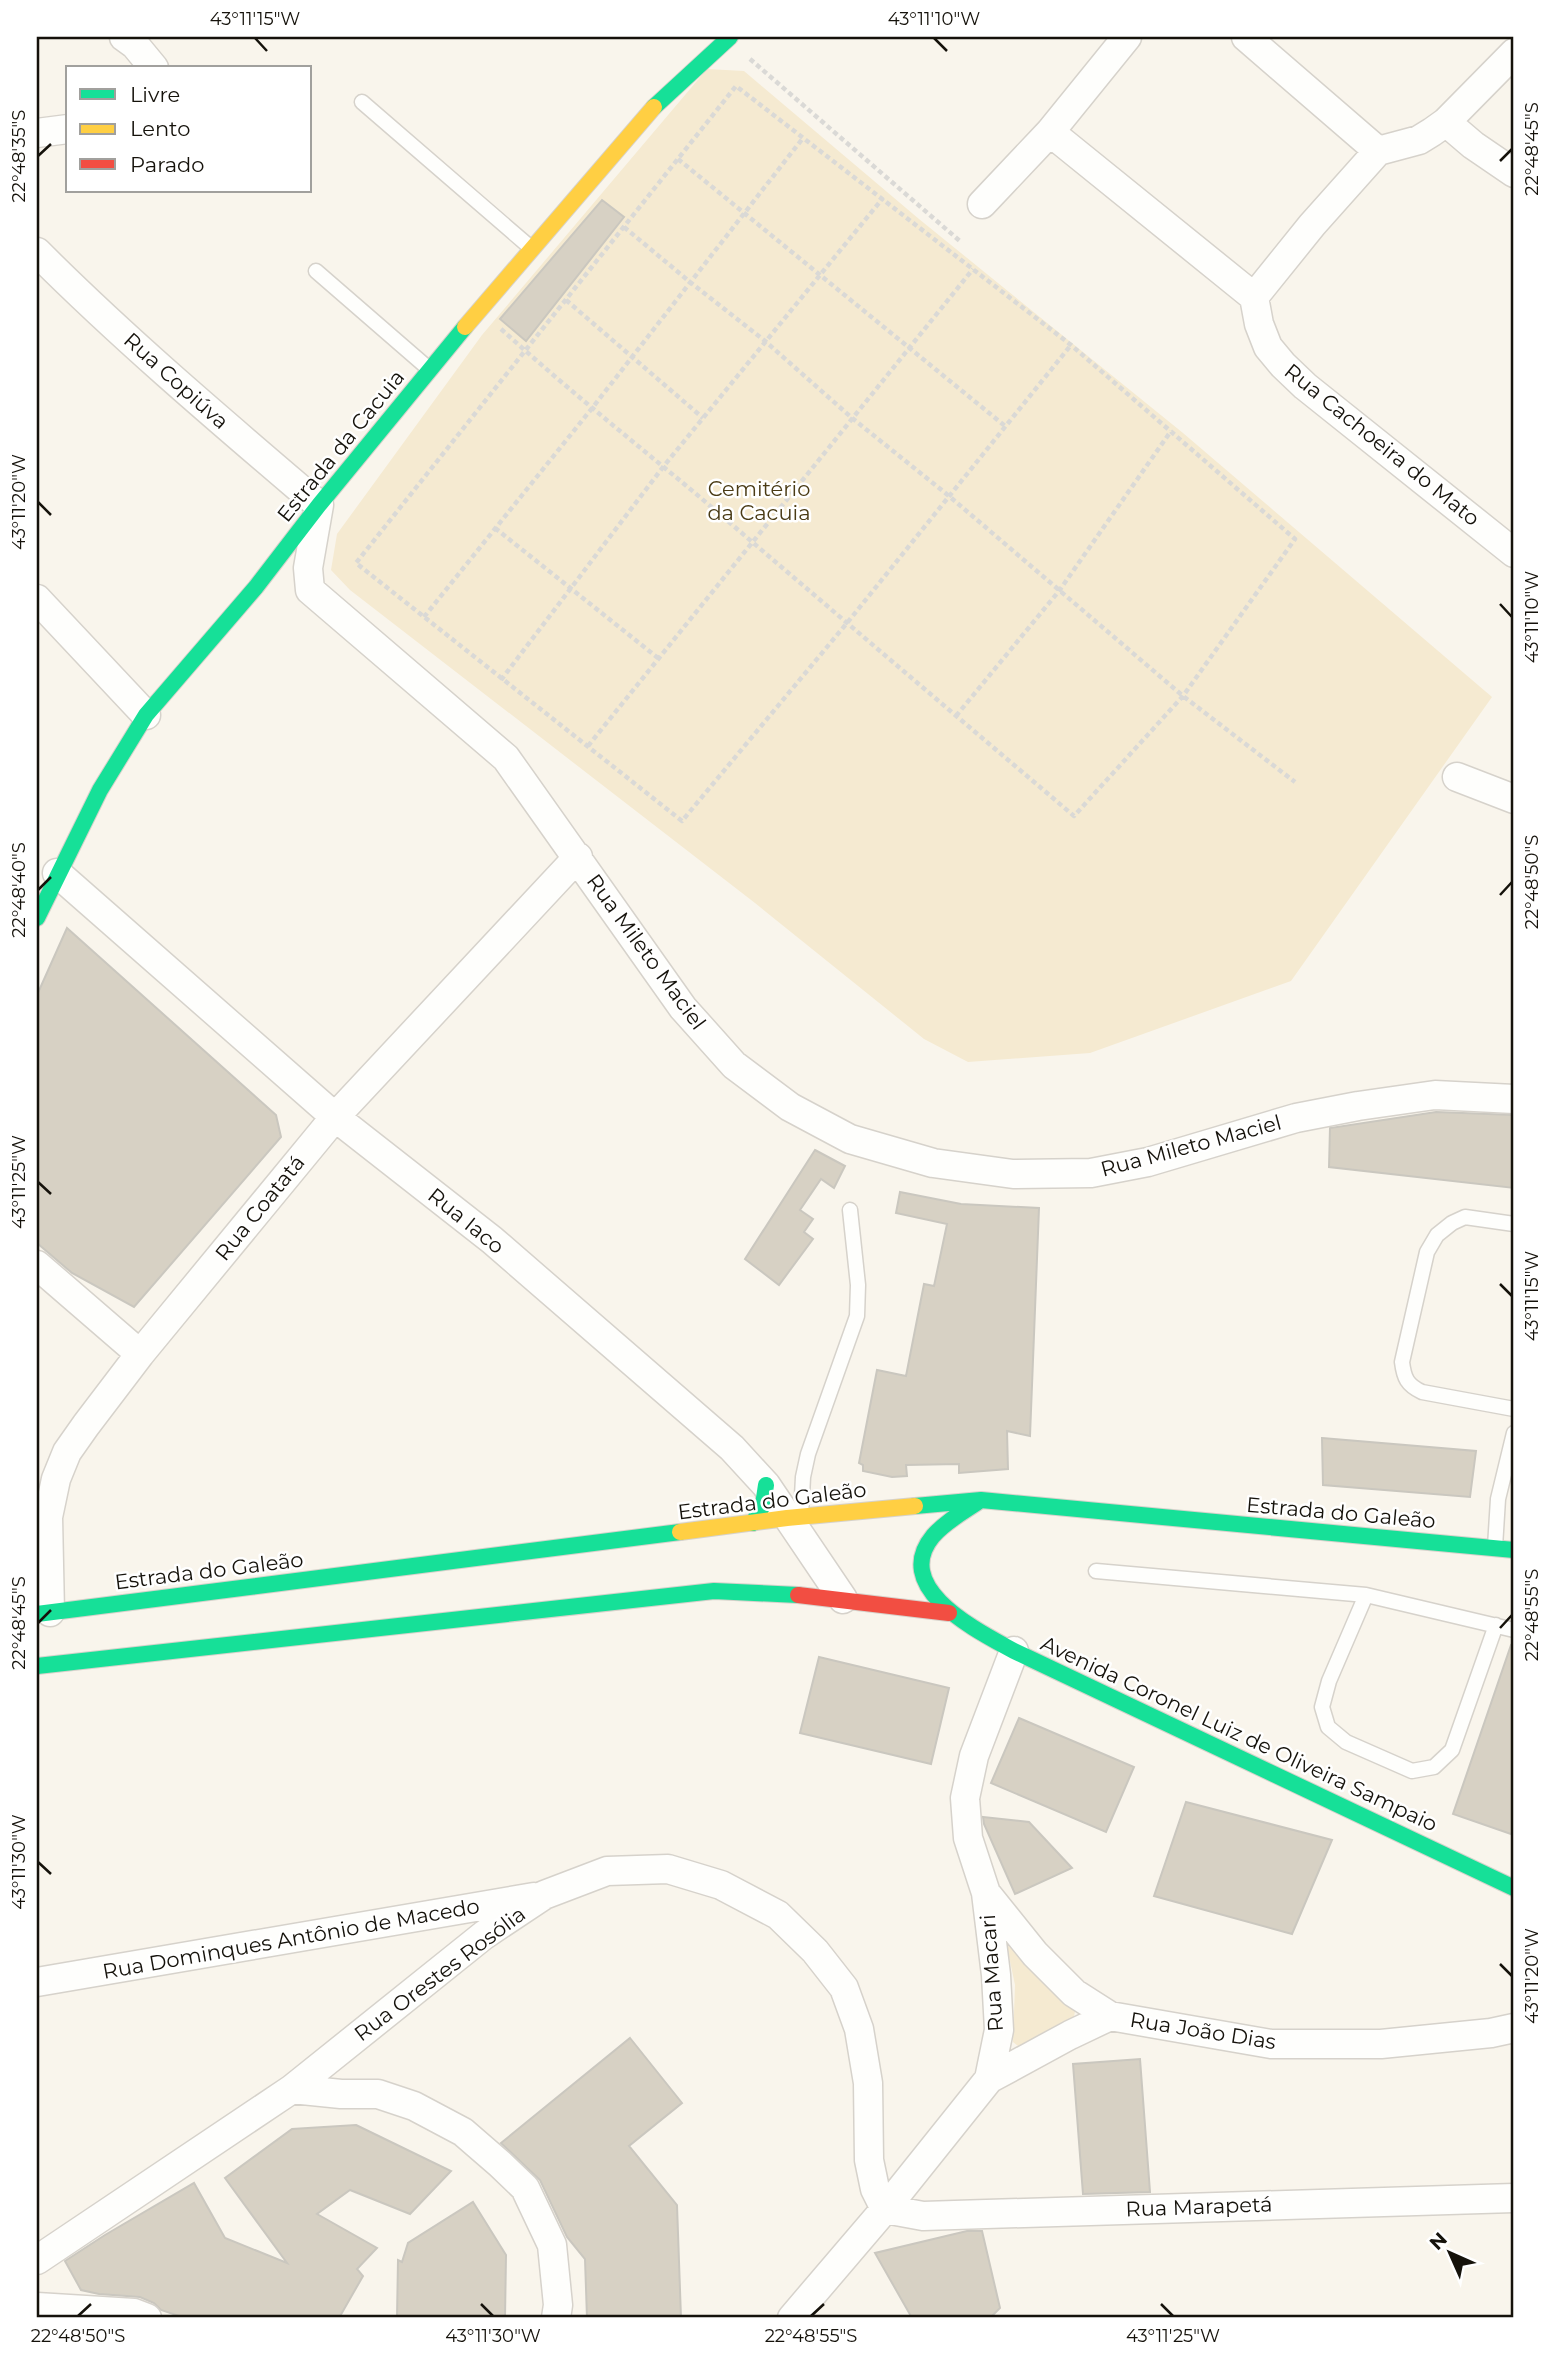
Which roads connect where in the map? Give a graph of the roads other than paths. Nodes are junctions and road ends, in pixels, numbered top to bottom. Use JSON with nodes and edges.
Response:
{"nodes":[{"id":1,"x":124,"y":37,"type":"edge"},
{"id":2,"x":1127,"y":37,"type":"edge"},
{"id":3,"x":1246,"y":37,"type":"edge"},
{"id":4,"x":728,"y":38,"type":"edge"},
{"id":5,"x":1514,"y":53,"type":"edge"},
{"id":6,"x":152,"y":66,"type":"edge"},
{"id":7,"x":362,"y":102,"type":"dead end"},
{"id":8,"x":1446,"y":122,"type":"junction"},
{"id":9,"x":66,"y":129,"type":"edge"},
{"id":10,"x":1051,"y":132,"type":"junction"},
{"id":11,"x":37,"y":133,"type":"edge"},
{"id":12,"x":1378,"y":151,"type":"junction"},
{"id":13,"x":1514,"y":173,"type":"edge"},
{"id":14,"x":982,"y":204,"type":"dead end"},
{"id":15,"x":532,"y":248,"type":"junction"},
{"id":16,"x":37,"y":251,"type":"edge"},
{"id":17,"x":316,"y":271,"type":"dead end"},
{"id":18,"x":1254,"y":298,"type":"junction"},
{"id":19,"x":430,"y":370,"type":"junction"},
{"id":20,"x":319,"y":505,"type":"junction"},
{"id":21,"x":1514,"y":552,"type":"edge"},
{"id":22,"x":256,"y":587,"type":"junction"},
{"id":23,"x":310,"y":590,"type":"junction"},
{"id":24,"x":37,"y":599,"type":"edge"},
{"id":25,"x":146,"y":715,"type":"junction"},
{"id":26,"x":1457,"y":777,"type":"dead end"},
{"id":27,"x":1514,"y":799,"type":"edge"},
{"id":28,"x":578,"y":857,"type":"junction"},
{"id":29,"x":57,"y":873,"type":"junction"},
{"id":30,"x":37,"y":919,"type":"edge"},
{"id":31,"x":1514,"y":1099,"type":"edge"},
{"id":32,"x":335,"y":1117,"type":"junction"},
{"id":33,"x":850,"y":1210,"type":"dead end"},
{"id":34,"x":1514,"y":1224,"type":"edge"},
{"id":35,"x":37,"y":1265,"type":"edge"},
{"id":36,"x":140,"y":1354,"type":"junction"},
{"id":37,"x":1514,"y":1409,"type":"edge"},
{"id":38,"x":1514,"y":1433,"type":"edge"},
{"id":39,"x":1511,"y":1457,"type":"edge"},
{"id":40,"x":766,"y":1485,"type":"junction"},
{"id":41,"x":981,"y":1500,"type":"junction"},
{"id":42,"x":794,"y":1517,"type":"junction"},
{"id":43,"x":753,"y":1522,"type":"junction"},
{"id":44,"x":1495,"y":1549,"type":"junction"},
{"id":45,"x":1514,"y":1550,"type":"edge"},
{"id":46,"x":1096,"y":1571,"type":"dead end"},
{"id":47,"x":1366,"y":1595,"type":"junction"},
{"id":48,"x":843,"y":1599,"type":"junction"},
{"id":49,"x":44,"y":1613,"type":"edge"},
{"id":50,"x":949,"y":1613,"type":"junction"},
{"id":51,"x":1496,"y":1625,"type":"junction"},
{"id":52,"x":1514,"y":1630,"type":"edge"},
{"id":53,"x":1014,"y":1651,"type":"junction"},
{"id":54,"x":37,"y":1666,"type":"edge"},
{"id":55,"x":1514,"y":1888,"type":"edge"},
{"id":56,"x":986,"y":1893,"type":"junction"},
{"id":57,"x":544,"y":1895,"type":"junction"},
{"id":58,"x":37,"y":1982,"type":"edge"},
{"id":59,"x":1110,"y":2016,"type":"junction"},
{"id":60,"x":1514,"y":2028,"type":"edge"},
{"id":61,"x":989,"y":2079,"type":"junction"},
{"id":62,"x":292,"y":2089,"type":"junction"},
{"id":63,"x":1514,"y":2198,"type":"edge"},
{"id":64,"x":885,"y":2208,"type":"junction"},
{"id":65,"x":37,"y":2260,"type":"edge"},
{"id":66,"x":37,"y":2307,"type":"edge"},
{"id":67,"x":147,"y":2318,"type":"edge"},
{"id":68,"x":556,"y":2318,"type":"edge"},
{"id":69,"x":792,"y":2318,"type":"edge"}],
"edges":[{"from":1,"to":6,"type":"street"},
{"from":2,"to":10,"type":"street"},
{"from":3,"to":12,"type":"street"},
{"from":4,"to":15,"type":"main road","name":"Estrada da Cacuia"},
{"from":5,"to":8,"type":"street"},
{"from":7,"to":15,"type":"lane"},
{"from":8,"to":12,"type":"street"},
{"from":8,"to":13,"type":"street"},
{"from":9,"to":11,"type":"street"},
{"from":10,"to":14,"type":"street"},
{"from":10,"to":18,"type":"street"},
{"from":12,"to":18,"type":"street"},
{"from":15,"to":19,"type":"main road","name":"Estrada da Cacuia"},
{"from":16,"to":20,"type":"street","name":"Rua Copiúva"},
{"from":17,"to":19,"type":"lane"},
{"from":18,"to":21,"type":"street","name":"Rua Cachoeira do Mato"},
{"from":19,"to":20,"type":"main road","name":"Estrada da Cacuia"},
{"from":20,"to":22,"type":"main road","name":"Estrada da Cacuia"},
{"from":20,"to":23,"type":"street"},
{"from":22,"to":23,"type":"street"},
{"from":22,"to":25,"type":"main road","name":"Estrada da Cacuia"},
{"from":23,"to":28,"type":"street","name":"Rua Mileto Maciel"},
{"from":24,"to":25,"type":"street"},
{"from":25,"to":29,"type":"main road","name":"Estrada da Cacuia"},
{"from":26,"to":27,"type":"street"},
{"from":28,"to":31,"type":"street","name":"Rua Mileto Maciel"},
{"from":28,"to":32,"type":"street","name":"Rua Coatatá"},
{"from":29,"to":30,"type":"main road","name":"Estrada da Cacuia"},
{"from":29,"to":32,"type":"street","name":"Rua Iaco"},
{"from":32,"to":36,"type":"street","name":"Rua Coatatá"},
{"from":32,"to":40,"type":"street","name":"Rua Iaco"},
{"from":33,"to":42,"type":"lane"},
{"from":34,"to":37,"type":"lane"},
{"from":35,"to":36,"type":"street"},
{"from":36,"to":49,"type":"street","name":"Rua Coatatá"},
{"from":38,"to":39,"type":"lane"},
{"from":39,"to":44,"type":"lane"},
{"from":40,"to":42,"type":"street","name":"Rua Iaco"},
{"from":40,"to":43,"type":"main road"},
{"from":41,"to":42,"type":"main road","name":"Estrada do Galeão"},
{"from":41,"to":44,"type":"main road","name":"Estrada do Galeão"},
{"from":41,"to":50,"type":"main road"},
{"from":42,"to":43,"type":"main road","name":"Estrada do Galeão"},
{"from":42,"to":48,"type":"street","name":"Rua Iaco"},
{"from":43,"to":49,"type":"main road","name":"Estrada do Galeão"},
{"from":44,"to":45,"type":"main road","name":"Estrada do Galeão"},
{"from":46,"to":47,"type":"lane"},
{"from":47,"to":51,"type":"lane"},
{"from":47,"to":51,"type":"lane"},
{"from":48,"to":50,"type":"main road"},
{"from":48,"to":54,"type":"main road"},
{"from":50,"to":53,"type":"main road","name":"Avenida Coronel Luiz de Oliveira Sampaio"},
{"from":51,"to":52,"type":"lane"},
{"from":53,"to":55,"type":"main road","name":"Avenida Coronel Luiz de Oliveira Sampaio"},
{"from":53,"to":56,"type":"street","name":"Rua Macari"},
{"from":56,"to":59,"type":"street"},
{"from":56,"to":61,"type":"street","name":"Rua Macari"},
{"from":57,"to":58,"type":"street","name":"Rua Dominques Antônio de Macedo"},
{"from":57,"to":62,"type":"street","name":"Rua Orestes Rosólia"},
{"from":57,"to":64,"type":"street","name":"Rua Orestes Rosólia"},
{"from":59,"to":60,"type":"street","name":"Rua João Dias"},
{"from":59,"to":61,"type":"street","name":"Rua João Dias"},
{"from":61,"to":64,"type":"street","name":"Rua Macari"},
{"from":62,"to":65,"type":"street","name":"Rua Orestes Rosólia"},
{"from":62,"to":68,"type":"street"},
{"from":63,"to":64,"type":"street","name":"Rua Marapetá"},
{"from":64,"to":69,"type":"street","name":"Rua Macari"},
{"from":66,"to":67,"type":"street"}]}
